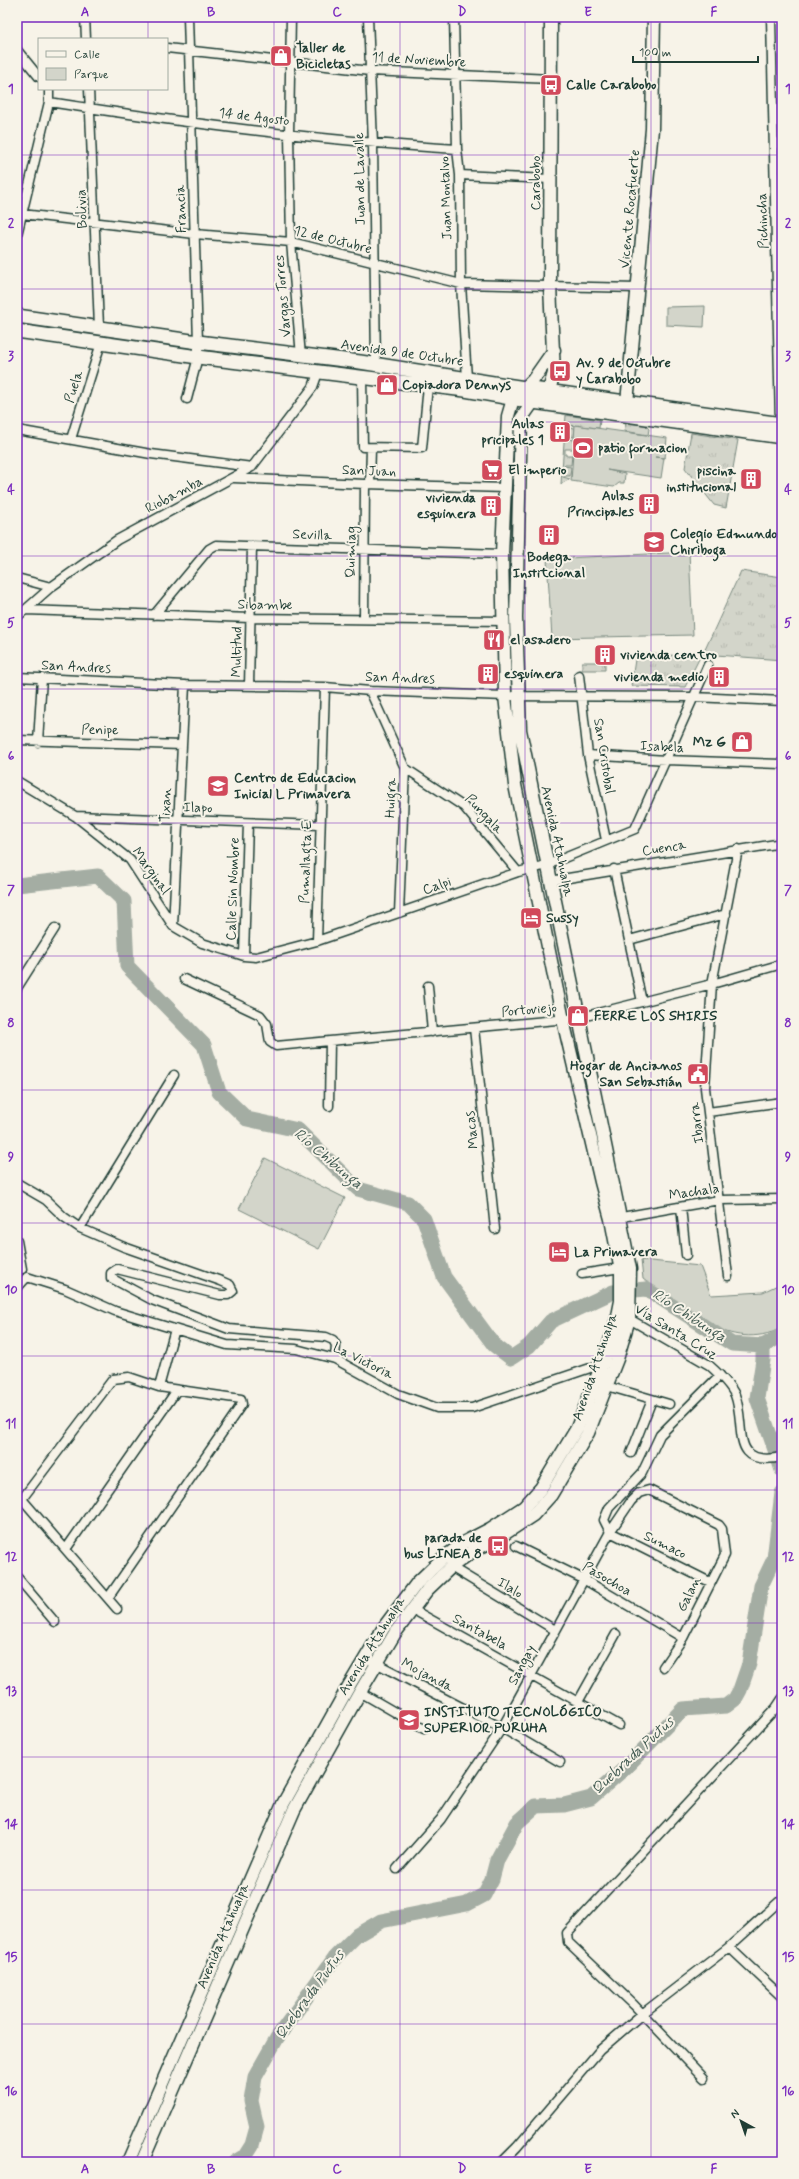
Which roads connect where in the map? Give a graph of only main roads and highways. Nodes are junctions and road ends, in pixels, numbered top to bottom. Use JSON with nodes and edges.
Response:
{"nodes":[{"id":1,"x":551,"y":17,"type":"edge"},
{"id":2,"x":654,"y":17,"type":"edge"},
{"id":3,"x":17,"y":316,"type":"edge"},
{"id":4,"x":17,"y":331,"type":"edge"},
{"id":5,"x":554,"y":350,"type":"junction"},
{"id":6,"x":525,"y":388,"type":"junction"},
{"id":7,"x":549,"y":390,"type":"junction"},
{"id":8,"x":513,"y":399,"type":"junction"},
{"id":9,"x":533,"y":402,"type":"junction"},
{"id":10,"x":627,"y":403,"type":"junction"},
{"id":11,"x":781,"y":424,"type":"edge"},
{"id":12,"x":782,"y":437,"type":"edge"},
{"id":13,"x":616,"y":1218,"type":"junction"},
{"id":14,"x":623,"y":1306,"type":"junction"},
{"id":15,"x":307,"y":1762,"type":"junction"},
{"id":16,"x":318,"y":1768,"type":"junction"},
{"id":17,"x":257,"y":1864,"type":"junction"},
{"id":18,"x":268,"y":1868,"type":"junction"},
{"id":19,"x":204,"y":1986,"type":"junction"},
{"id":20,"x":215,"y":1991,"type":"junction"},
{"id":21,"x":158,"y":2092,"type":"junction"},
{"id":22,"x":170,"y":2097,"type":"junction"},
{"id":23,"x":128,"y":2162,"type":"edge"},
{"id":24,"x":142,"y":2162,"type":"edge"}],
"edges":[{"from":1,"to":5,"type":"main road","name":"Carabobo"},
{"from":2,"to":10,"type":"main road","name":"Vicente Rocafuerte"},
{"from":3,"to":6,"type":"main road","name":"Avenida 9 de Octubre"},
{"from":4,"to":8,"type":"main road","name":"Avenida 9 de Octubre"},
{"from":5,"to":6,"type":"main road"},
{"from":5,"to":7,"type":"main road","name":"Carabobo"},
{"from":6,"to":7,"type":"main road","name":"Avenida 9 de Octubre"},
{"from":6,"to":8,"type":"main road"},
{"from":7,"to":9,"type":"main road","name":"Avenida Atahualpa"},
{"from":7,"to":10,"type":"main road","name":"Avenida 9 de Octubre"},
{"from":8,"to":9,"type":"main road","name":"Avenida 9 de Octubre"},
{"from":8,"to":13,"type":"main road","name":"Avenida Atahualpa"},
{"from":9,"to":12,"type":"main road","name":"Avenida 9 de Octubre"},
{"from":9,"to":13,"type":"main road","name":"Avenida Atahualpa"},
{"from":10,"to":11,"type":"main road","name":"Avenida 9 de Octubre"},
{"from":13,"to":14,"type":"main road","name":"Avenida Atahualpa"},
{"from":14,"to":15,"type":"main road","name":"Avenida Atahualpa"},
{"from":14,"to":16,"type":"main road","name":"Avenida Atahualpa"},
{"from":15,"to":16,"type":"main road"},
{"from":15,"to":17,"type":"main road","name":"Avenida Atahualpa"},
{"from":16,"to":18,"type":"main road","name":"Avenida Atahualpa"},
{"from":17,"to":18,"type":"main road"},
{"from":17,"to":19,"type":"main road","name":"Avenida Atahualpa"},
{"from":18,"to":20,"type":"main road","name":"Avenida Atahualpa"},
{"from":19,"to":20,"type":"main road"},
{"from":19,"to":21,"type":"main road","name":"Avenida Atahualpa"},
{"from":20,"to":22,"type":"main road","name":"Avenida Atahualpa"},
{"from":21,"to":22,"type":"main road"},
{"from":21,"to":23,"type":"main road","name":"Avenida Atahualpa"},
{"from":22,"to":24,"type":"main road","name":"Avenida Atahualpa"}]}
